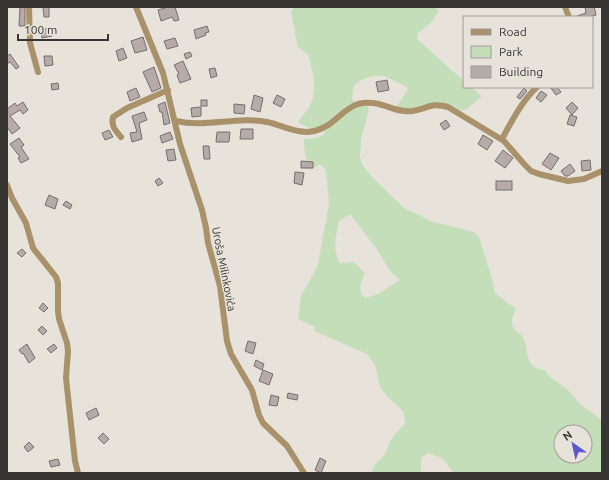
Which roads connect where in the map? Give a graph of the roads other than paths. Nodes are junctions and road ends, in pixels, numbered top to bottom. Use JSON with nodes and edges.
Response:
{"nodes":[{"id":1,"x":28,"y":7,"type":"edge"},
{"id":2,"x":136,"y":7,"type":"edge"},
{"id":3,"x":38,"y":72,"type":"dead end"},
{"id":4,"x":536,"y":88,"type":"edge"},
{"id":5,"x":168,"y":90,"type":"junction"},
{"id":6,"x":176,"y":121,"type":"junction"},
{"id":7,"x":120,"y":137,"type":"dead end"},
{"id":8,"x":502,"y":140,"type":"junction"},
{"id":9,"x":602,"y":171,"type":"edge"},
{"id":10,"x":7,"y":185,"type":"edge"},
{"id":11,"x":78,"y":473,"type":"edge"},
{"id":12,"x":304,"y":473,"type":"edge"}],
"edges":[{"from":1,"to":3,"type":"street"},
{"from":2,"to":5,"type":"street","name":"Uroša Milinkovića"},
{"from":4,"to":8,"type":"street"},
{"from":5,"to":6,"type":"street","name":"Uroša Milinkovića"},
{"from":5,"to":7,"type":"street"},
{"from":6,"to":8,"type":"street"},
{"from":6,"to":12,"type":"street","name":"Uroša Milinkovića"},
{"from":8,"to":9,"type":"street"},
{"from":10,"to":11,"type":"street"}]}
